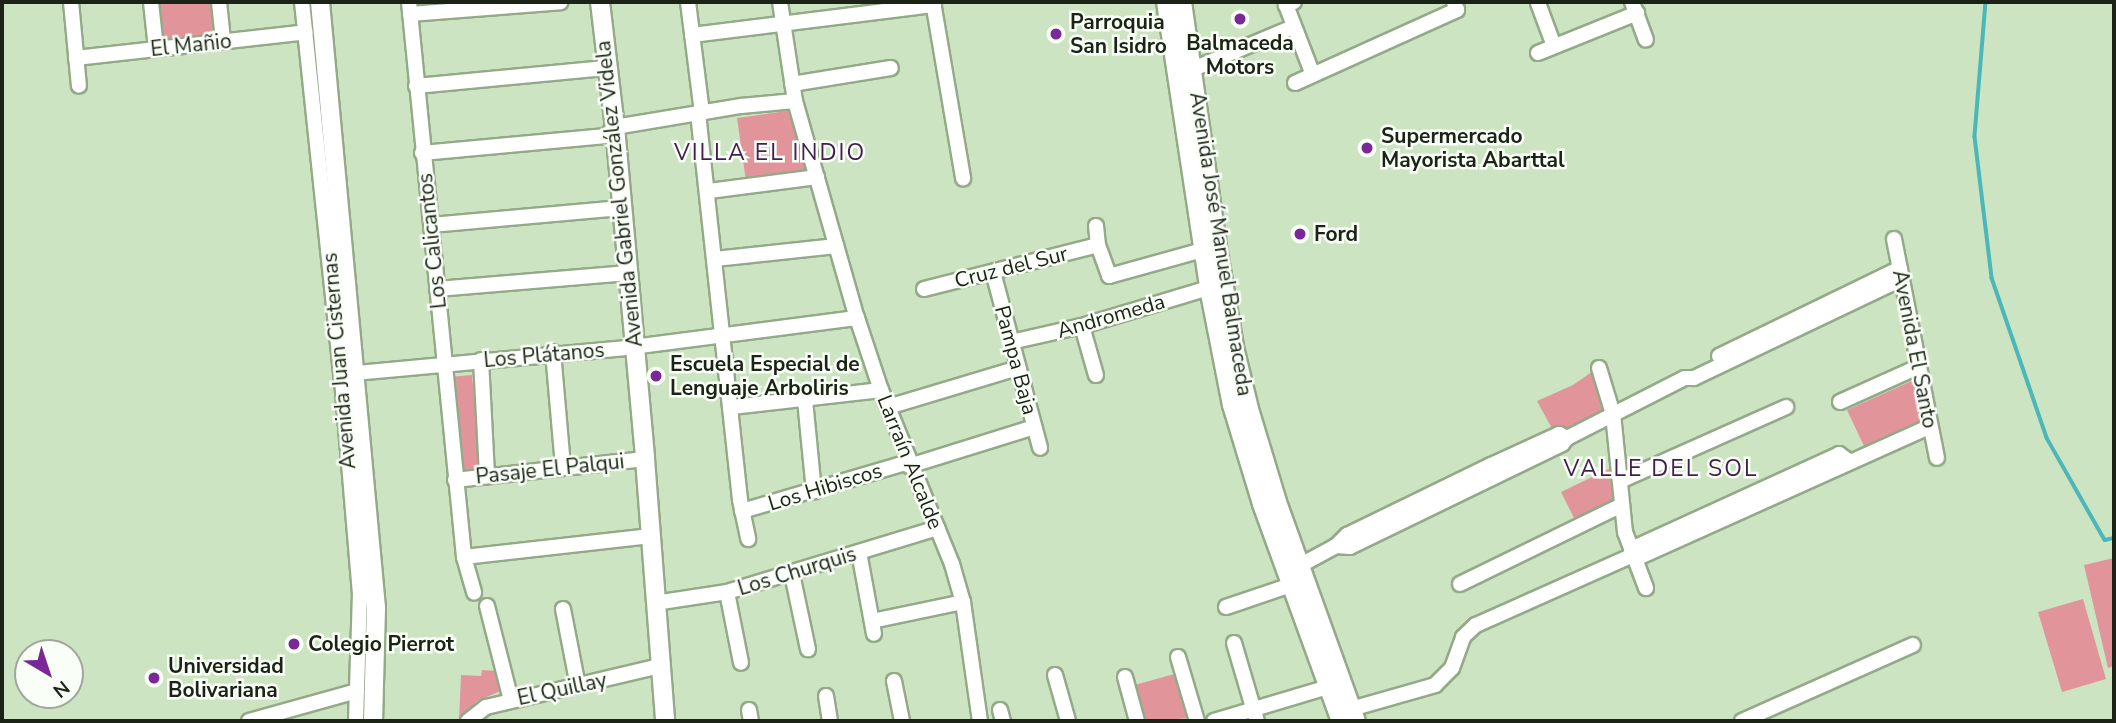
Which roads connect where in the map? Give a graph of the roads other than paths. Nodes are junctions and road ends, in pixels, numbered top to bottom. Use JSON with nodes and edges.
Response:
{"nodes":[{"id":1,"x":71,"y":2,"type":"edge"},
{"id":2,"x":151,"y":2,"type":"edge"},
{"id":3,"x":219,"y":2,"type":"edge"},
{"id":4,"x":303,"y":2,"type":"edge"},
{"id":5,"x":320,"y":2,"type":"edge"},
{"id":6,"x":561,"y":2,"type":"edge"},
{"id":7,"x":600,"y":2,"type":"edge"},
{"id":8,"x":688,"y":2,"type":"edge"},
{"id":9,"x":780,"y":2,"type":"edge"},
{"id":10,"x":1166,"y":2,"type":"edge"},
{"id":11,"x":1182,"y":2,"type":"edge"},
{"id":12,"x":1294,"y":2,"type":"edge"},
{"id":13,"x":1454,"y":2,"type":"edge"},
{"id":14,"x":1538,"y":3,"type":"edge"},
{"id":15,"x":933,"y":4,"type":"edge"},
{"id":16,"x":1634,"y":7,"type":"edge"},
{"id":17,"x":409,"y":8,"type":"edge"},
{"id":18,"x":861,"y":8,"type":"edge"},
{"id":19,"x":783,"y":22,"type":"junction"},
{"id":20,"x":1293,"y":27,"type":"junction"},
{"id":21,"x":306,"y":32,"type":"junction"},
{"id":22,"x":692,"y":35,"type":"junction"},
{"id":23,"x":1646,"y":40,"type":"dead end"},
{"id":24,"x":223,"y":41,"type":"junction"},
{"id":25,"x":1554,"y":47,"type":"junction"},
{"id":26,"x":156,"y":49,"type":"junction"},
{"id":27,"x":1538,"y":53,"type":"dead end"},
{"id":28,"x":76,"y":58,"type":"junction"},
{"id":29,"x":608,"y":68,"type":"junction"},
{"id":30,"x":891,"y":68,"type":"dead end"},
{"id":31,"x":1193,"y":69,"type":"junction"},
{"id":32,"x":1313,"y":75,"type":"junction"},
{"id":33,"x":1295,"y":83,"type":"dead end"},
{"id":34,"x":792,"y":84,"type":"junction"},
{"id":35,"x":79,"y":86,"type":"dead end"},
{"id":36,"x":416,"y":86,"type":"junction"},
{"id":37,"x":795,"y":101,"type":"junction"},
{"id":38,"x":700,"y":113,"type":"junction"},
{"id":39,"x":615,"y":127,"type":"junction"},
{"id":40,"x":422,"y":153,"type":"junction"},
{"id":41,"x":817,"y":177,"type":"junction"},
{"id":42,"x":963,"y":178,"type":"dead end"},
{"id":43,"x":709,"y":191,"type":"junction"},
{"id":44,"x":621,"y":208,"type":"junction"},
{"id":45,"x":431,"y":225,"type":"junction"},
{"id":46,"x":1096,"y":226,"type":"dead end"},
{"id":47,"x":1894,"y":239,"type":"dead end"},
{"id":48,"x":1098,"y":245,"type":"junction"},
{"id":49,"x":836,"y":246,"type":"junction"},
{"id":50,"x":1203,"y":250,"type":"junction"},
{"id":51,"x":715,"y":260,"type":"junction"},
{"id":52,"x":993,"y":272,"type":"junction"},
{"id":53,"x":628,"y":273,"type":"junction"},
{"id":54,"x":1901,"y":273,"type":"junction"},
{"id":55,"x":1209,"y":288,"type":"junction"},
{"id":56,"x":438,"y":289,"type":"junction"},
{"id":57,"x":924,"y":289,"type":"dead end"},
{"id":58,"x":857,"y":318,"type":"junction"},
{"id":59,"x":1082,"y":326,"type":"junction"},
{"id":60,"x":724,"y":334,"type":"junction"},
{"id":61,"x":1011,"y":342,"type":"junction"},
{"id":62,"x":634,"y":346,"type":"junction"},
{"id":63,"x":553,"y":352,"type":"junction"},
{"id":64,"x":481,"y":360,"type":"junction"},
{"id":65,"x":443,"y":363,"type":"junction"},
{"id":66,"x":1018,"y":368,"type":"junction"},
{"id":67,"x":1918,"y":368,"type":"junction"},
{"id":68,"x":1600,"y":369,"type":"dead end"},
{"id":69,"x":356,"y":373,"type":"junction"},
{"id":70,"x":1096,"y":374,"type":"dead end"},
{"id":71,"x":881,"y":390,"type":"junction"},
{"id":72,"x":804,"y":400,"type":"junction"},
{"id":73,"x":1840,"y":402,"type":"dead end"},
{"id":74,"x":732,"y":407,"type":"junction"},
{"id":75,"x":888,"y":407,"type":"junction"},
{"id":76,"x":1786,"y":407,"type":"dead end"},
{"id":77,"x":1613,"y":414,"type":"junction"},
{"id":78,"x":1034,"y":427,"type":"junction"},
{"id":79,"x":1929,"y":427,"type":"junction"},
{"id":80,"x":1040,"y":448,"type":"dead end"},
{"id":81,"x":1937,"y":458,"type":"dead end"},
{"id":82,"x":645,"y":459,"type":"junction"},
{"id":83,"x":909,"y":464,"type":"junction"},
{"id":84,"x":563,"y":467,"type":"junction"},
{"id":85,"x":487,"y":475,"type":"junction"},
{"id":86,"x":455,"y":480,"type":"junction"},
{"id":87,"x":1620,"y":481,"type":"junction"},
{"id":88,"x":814,"y":492,"type":"junction"},
{"id":89,"x":1622,"y":505,"type":"junction"},
{"id":90,"x":742,"y":511,"type":"junction"},
{"id":91,"x":937,"y":528,"type":"junction"},
{"id":92,"x":651,"y":536,"type":"junction"},
{"id":93,"x":748,"y":539,"type":"dead end"},
{"id":94,"x":859,"y":552,"type":"junction"},
{"id":95,"x":1633,"y":554,"type":"junction"},
{"id":96,"x":464,"y":557,"type":"junction"},
{"id":97,"x":1299,"y":566,"type":"junction"},
{"id":98,"x":792,"y":574,"type":"junction"},
{"id":99,"x":1460,"y":584,"type":"dead end"},
{"id":100,"x":1291,"y":586,"type":"junction"},
{"id":101,"x":1646,"y":588,"type":"dead end"},
{"id":102,"x":727,"y":592,"type":"junction"},
{"id":103,"x":474,"y":593,"type":"dead end"},
{"id":104,"x":964,"y":602,"type":"junction"},
{"id":105,"x":655,"y":603,"type":"junction"},
{"id":106,"x":487,"y":606,"type":"dead end"},
{"id":107,"x":1226,"y":607,"type":"dead end"},
{"id":108,"x":563,"y":609,"type":"dead end"},
{"id":109,"x":1234,"y":643,"type":"dead end"},
{"id":110,"x":1913,"y":645,"type":"dead end"},
{"id":111,"x":808,"y":649,"type":"dead end"},
{"id":112,"x":1178,"y":657,"type":"dead end"},
{"id":113,"x":741,"y":663,"type":"dead end"},
{"id":114,"x":660,"y":666,"type":"junction"},
{"id":115,"x":1055,"y":675,"type":"dead end"},
{"id":116,"x":1125,"y":677,"type":"dead end"},
{"id":117,"x":894,"y":681,"type":"dead end"},
{"id":118,"x":1336,"y":685,"type":"junction"},
{"id":119,"x":578,"y":686,"type":"junction"},
{"id":120,"x":358,"y":691,"type":"junction"},
{"id":121,"x":826,"y":696,"type":"dead end"},
{"id":122,"x":511,"y":700,"type":"junction"},
{"id":123,"x":1255,"y":716,"type":"edge"},
{"id":124,"x":1346,"y":716,"type":"edge"},
{"id":125,"x":271,"y":718,"type":"edge"},
{"id":126,"x":249,"y":721,"type":"edge"},
{"id":127,"x":356,"y":721,"type":"edge"},
{"id":128,"x":373,"y":721,"type":"edge"},
{"id":129,"x":468,"y":721,"type":"edge"},
{"id":130,"x":665,"y":721,"type":"edge"},
{"id":131,"x":830,"y":721,"type":"edge"},
{"id":132,"x":902,"y":721,"type":"edge"},
{"id":133,"x":976,"y":721,"type":"edge"},
{"id":134,"x":1068,"y":721,"type":"edge"},
{"id":135,"x":1138,"y":721,"type":"edge"},
{"id":136,"x":1197,"y":721,"type":"edge"},
{"id":137,"x":1214,"y":721,"type":"edge"},
{"id":138,"x":1742,"y":721,"type":"edge"}],
"edges":[{"from":1,"to":28,"type":"street"},
{"from":2,"to":26,"type":"street"},
{"from":3,"to":24,"type":"street"},
{"from":4,"to":21,"type":"street","name":"Avenida Juan Cisternas"},
{"from":5,"to":69,"type":"main road","name":"Avenida Juan Cisternas"},
{"from":6,"to":17,"type":"street"},
{"from":7,"to":29,"type":"main road","name":"Avenida Gabriel González Videla"},
{"from":8,"to":22,"type":"street"},
{"from":9,"to":19,"type":"street","name":"Larraín Alcalde"},
{"from":10,"to":50,"type":"main road","name":"Avenida José Manuel Balmaceda"},
{"from":11,"to":31,"type":"main road","name":"Avenida José Manuel Balmaceda"},
{"from":12,"to":20,"type":"street"},
{"from":13,"to":32,"type":"street"},
{"from":14,"to":25,"type":"street"},
{"from":15,"to":18,"type":"street"},
{"from":15,"to":42,"type":"street"},
{"from":16,"to":23,"type":"street"},
{"from":16,"to":25,"type":"street"},
{"from":17,"to":36,"type":"street","name":"Los Calicantos"},
{"from":18,"to":19,"type":"street"},
{"from":19,"to":22,"type":"street"},
{"from":19,"to":34,"type":"street","name":"Larraín Alcalde"},
{"from":20,"to":31,"type":"street"},
{"from":20,"to":32,"type":"street"},
{"from":21,"to":24,"type":"street","name":"El Mañio"},
{"from":21,"to":120,"type":"street","name":"Avenida Juan Cisternas"},
{"from":22,"to":38,"type":"street"},
{"from":24,"to":26,"type":"street","name":"El Mañio"},
{"from":25,"to":27,"type":"street"},
{"from":26,"to":28,"type":"street","name":"El Mañio"},
{"from":28,"to":35,"type":"street"},
{"from":29,"to":36,"type":"street"},
{"from":29,"to":39,"type":"main road","name":"Avenida Gabriel González Videla"},
{"from":30,"to":34,"type":"street"},
{"from":31,"to":97,"type":"main road","name":"Avenida José Manuel Balmaceda"},
{"from":32,"to":33,"type":"street"},
{"from":34,"to":37,"type":"street","name":"Larraín Alcalde"},
{"from":36,"to":40,"type":"street","name":"Los Calicantos"},
{"from":37,"to":38,"type":"street"},
{"from":37,"to":41,"type":"street","name":"Larraín Alcalde"},
{"from":38,"to":39,"type":"street"},
{"from":38,"to":43,"type":"street"},
{"from":39,"to":40,"type":"street"},
{"from":39,"to":44,"type":"main road","name":"Avenida Gabriel González Videla"},
{"from":40,"to":45,"type":"street","name":"Los Calicantos"},
{"from":41,"to":43,"type":"street"},
{"from":41,"to":49,"type":"street","name":"Larraín Alcalde"},
{"from":43,"to":51,"type":"street"},
{"from":44,"to":45,"type":"street"},
{"from":44,"to":53,"type":"main road","name":"Avenida Gabriel González Videla"},
{"from":45,"to":56,"type":"street","name":"Los Calicantos"},
{"from":46,"to":48,"type":"street"},
{"from":47,"to":54,"type":"street","name":"Avenida El Santo"},
{"from":48,"to":50,"type":"street"},
{"from":48,"to":52,"type":"street","name":"Cruz del Sur"},
{"from":49,"to":51,"type":"street"},
{"from":49,"to":58,"type":"street","name":"Larraín Alcalde"},
{"from":50,"to":55,"type":"main road","name":"Avenida José Manuel Balmaceda"},
{"from":51,"to":60,"type":"street"},
{"from":52,"to":57,"type":"street","name":"Cruz del Sur"},
{"from":52,"to":61,"type":"street","name":"Pampa Baja"},
{"from":53,"to":56,"type":"street"},
{"from":53,"to":62,"type":"main road","name":"Avenida Gabriel González Videla"},
{"from":54,"to":67,"type":"street","name":"Avenida El Santo"},
{"from":54,"to":77,"type":"street"},
{"from":55,"to":59,"type":"street","name":"Andromeda"},
{"from":55,"to":100,"type":"main road","name":"Avenida José Manuel Balmaceda"},
{"from":56,"to":65,"type":"street","name":"Los Calicantos"},
{"from":58,"to":60,"type":"street","name":"Los Plátanos"},
{"from":58,"to":71,"type":"street","name":"Larraín Alcalde"},
{"from":59,"to":61,"type":"street","name":"Andromeda"},
{"from":59,"to":70,"type":"street"},
{"from":60,"to":62,"type":"street","name":"Los Plátanos"},
{"from":60,"to":74,"type":"street"},
{"from":61,"to":66,"type":"street","name":"Pampa Baja"},
{"from":62,"to":63,"type":"street","name":"Los Plátanos"},
{"from":62,"to":82,"type":"main road","name":"Avenida Gabriel González Videla"},
{"from":63,"to":64,"type":"street","name":"Los Plátanos"},
{"from":63,"to":84,"type":"street"},
{"from":64,"to":65,"type":"street","name":"Los Plátanos"},
{"from":64,"to":85,"type":"street"},
{"from":65,"to":69,"type":"street","name":"Los Plátanos"},
{"from":65,"to":86,"type":"street","name":"Los Calicantos"},
{"from":66,"to":75,"type":"street"},
{"from":66,"to":78,"type":"street","name":"Pampa Baja"},
{"from":67,"to":73,"type":"street"},
{"from":67,"to":79,"type":"street","name":"Avenida El Santo"},
{"from":68,"to":77,"type":"street"},
{"from":69,"to":128,"type":"main road","name":"Avenida Juan Cisternas"},
{"from":71,"to":72,"type":"street"},
{"from":71,"to":75,"type":"street","name":"Larraín Alcalde"},
{"from":72,"to":74,"type":"street"},
{"from":72,"to":88,"type":"street"},
{"from":74,"to":90,"type":"street"},
{"from":75,"to":83,"type":"street","name":"Larraín Alcalde"},
{"from":76,"to":87,"type":"street"},
{"from":77,"to":87,"type":"street"},
{"from":77,"to":97,"type":"street"},
{"from":78,"to":80,"type":"street","name":"Pampa Baja"},
{"from":78,"to":83,"type":"street","name":"Los Hibiscos"},
{"from":79,"to":81,"type":"street","name":"Avenida El Santo"},
{"from":79,"to":95,"type":"street"},
{"from":82,"to":84,"type":"street","name":"Pasaje El Palqui"},
{"from":82,"to":92,"type":"main road","name":"Avenida Gabriel González Videla"},
{"from":83,"to":88,"type":"street","name":"Los Hibiscos"},
{"from":83,"to":91,"type":"street","name":"Larraín Alcalde"},
{"from":84,"to":85,"type":"street","name":"Pasaje El Palqui"},
{"from":85,"to":86,"type":"street","name":"Pasaje El Palqui"},
{"from":86,"to":96,"type":"street","name":"Los Calicantos"},
{"from":87,"to":89,"type":"street"},
{"from":88,"to":90,"type":"street","name":"Los Hibiscos"},
{"from":89,"to":95,"type":"street"},
{"from":89,"to":99,"type":"street"},
{"from":90,"to":93,"type":"street"},
{"from":91,"to":94,"type":"street","name":"Los Churquis"},
{"from":91,"to":104,"type":"street","name":"Larraín Alcalde"},
{"from":92,"to":96,"type":"street"},
{"from":92,"to":105,"type":"main road","name":"Avenida Gabriel González Videla"},
{"from":94,"to":98,"type":"street","name":"Los Churquis"},
{"from":94,"to":104,"type":"street"},
{"from":95,"to":101,"type":"street"},
{"from":95,"to":124,"type":"street"},
{"from":96,"to":103,"type":"street","name":"Los Calicantos"},
{"from":97,"to":118,"type":"main road","name":"Avenida José Manuel Balmaceda"},
{"from":98,"to":102,"type":"street","name":"Los Churquis"},
{"from":98,"to":111,"type":"street"},
{"from":100,"to":107,"type":"street"},
{"from":100,"to":118,"type":"main road","name":"Avenida José Manuel Balmaceda"},
{"from":102,"to":105,"type":"street","name":"Los Churquis"},
{"from":102,"to":113,"type":"street"},
{"from":104,"to":133,"type":"street","name":"Larraín Alcalde"},
{"from":105,"to":114,"type":"main road","name":"Avenida Gabriel González Videla"},
{"from":106,"to":122,"type":"street"},
{"from":108,"to":119,"type":"street"},
{"from":109,"to":123,"type":"street"},
{"from":110,"to":138,"type":"street"},
{"from":112,"to":136,"type":"street"},
{"from":114,"to":119,"type":"street","name":"El Quillay"},
{"from":114,"to":130,"type":"main road","name":"Avenida Gabriel González Videla"},
{"from":115,"to":134,"type":"street"},
{"from":116,"to":135,"type":"street"},
{"from":117,"to":132,"type":"street"},
{"from":118,"to":123,"type":"street"},
{"from":118,"to":124,"type":"main road","name":"Avenida José Manuel Balmaceda"},
{"from":119,"to":122,"type":"street","name":"El Quillay"},
{"from":120,"to":125,"type":"street"},
{"from":120,"to":127,"type":"street","name":"Avenida Juan Cisternas"},
{"from":121,"to":131,"type":"street"},
{"from":122,"to":129,"type":"street","name":"El Quillay"},
{"from":123,"to":137,"type":"street"},
{"from":125,"to":126,"type":"street"}]}
